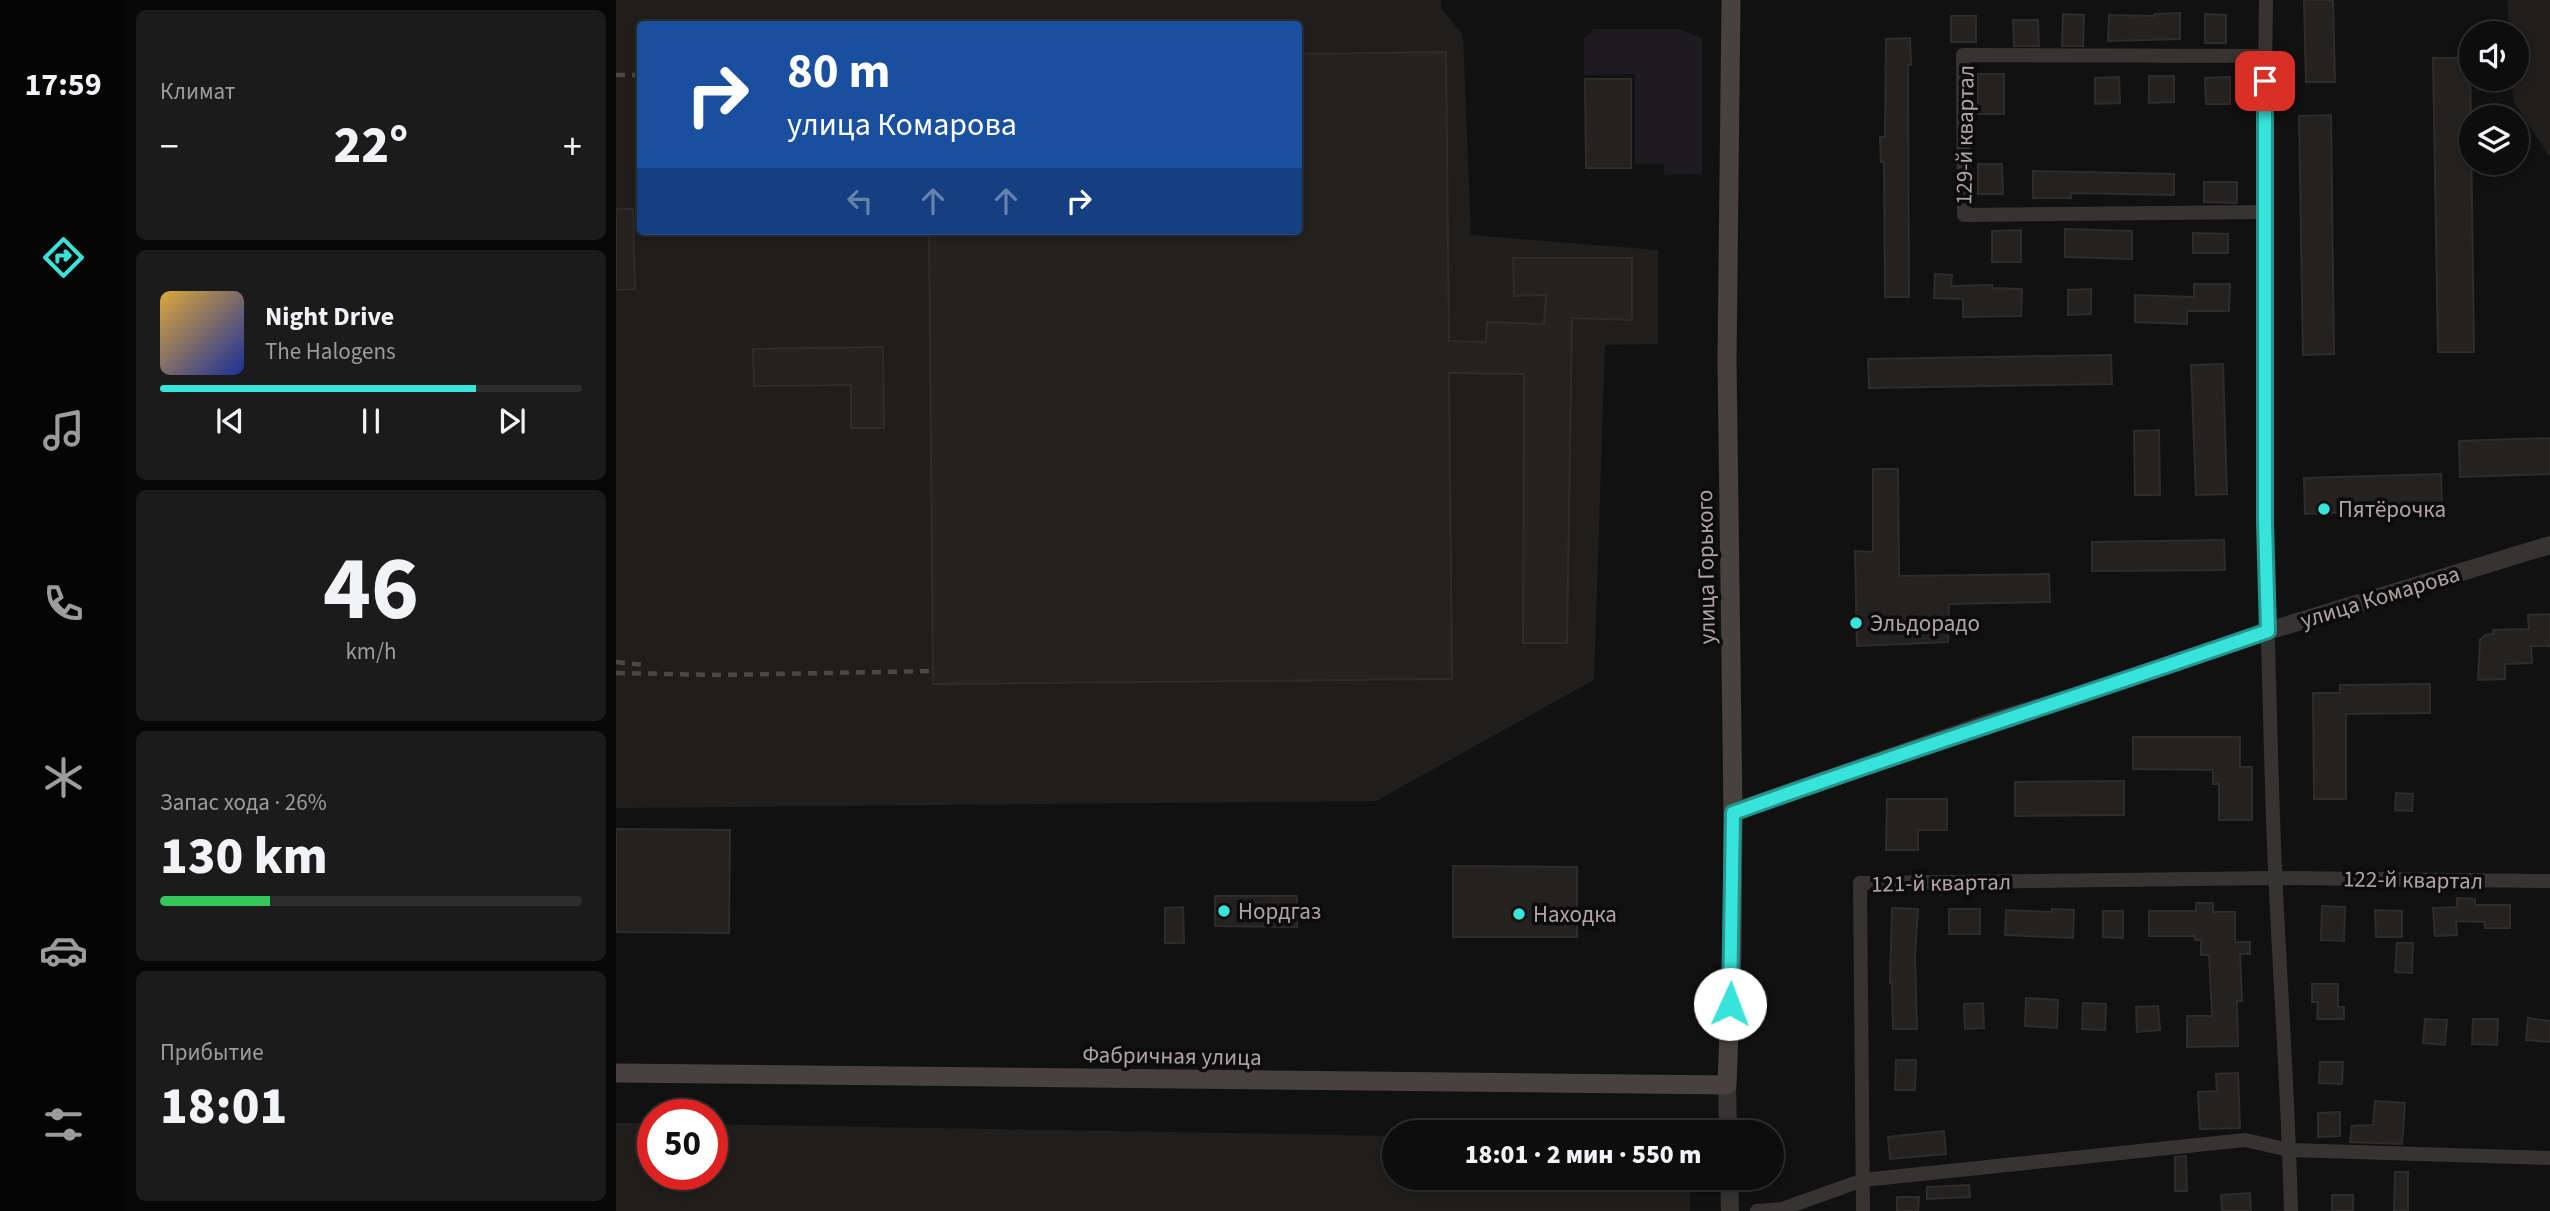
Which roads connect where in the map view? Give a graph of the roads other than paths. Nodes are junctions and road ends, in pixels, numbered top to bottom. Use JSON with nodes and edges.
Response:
{"nodes":[{"id":1,"x":1731,"y":0,"type":"edge"},
{"id":2,"x":2266,"y":0,"type":"edge"},
{"id":3,"x":2265,"y":56,"type":"junction"},
{"id":4,"x":2264,"y":212,"type":"junction"},
{"id":5,"x":2550,"y":545,"type":"edge"},
{"id":6,"x":2268,"y":631,"type":"junction"},
{"id":7,"x":1733,"y":813,"type":"junction"},
{"id":8,"x":2276,"y":878,"type":"junction"},
{"id":9,"x":2550,"y":881,"type":"edge"},
{"id":10,"x":616,"y":1073,"type":"edge"},
{"id":11,"x":1727,"y":1085,"type":"junction"},
{"id":12,"x":1728,"y":1120,"type":"edge"},
{"id":13,"x":2290,"y":1150,"type":"junction"},
{"id":14,"x":2550,"y":1158,"type":"edge"},
{"id":15,"x":1863,"y":1180,"type":"junction"},
{"id":16,"x":1730,"y":1190,"type":"edge"},
{"id":17,"x":1730,"y":1211,"type":"edge"},
{"id":18,"x":1757,"y":1211,"type":"edge"},
{"id":19,"x":1863,"y":1211,"type":"edge"},
{"id":20,"x":2291,"y":1211,"type":"edge"}],
"edges":[{"from":1,"to":7,"type":"main road","name":"улица Горького"},
{"from":2,"to":3,"type":"street"},
{"from":3,"to":4,"type":"street"},
{"from":3,"to":4,"type":"street","name":"129-й квартал"},
{"from":4,"to":6,"type":"street"},
{"from":5,"to":6,"type":"street","name":"улица Комарова"},
{"from":6,"to":7,"type":"street","name":"улица Комарова"},
{"from":6,"to":8,"type":"street"},
{"from":7,"to":11,"type":"main road","name":"улица Горького"},
{"from":8,"to":9,"type":"street","name":"122-й квартал"},
{"from":8,"to":13,"type":"street"},
{"from":8,"to":15,"type":"street","name":"121-й квартал"},
{"from":10,"to":11,"type":"main road","name":"Фабричная улица"},
{"from":11,"to":12,"type":"street","name":"улица Горького"},
{"from":13,"to":14,"type":"street"},
{"from":13,"to":15,"type":"street"},
{"from":13,"to":20,"type":"street"},
{"from":15,"to":18,"type":"street"},
{"from":15,"to":19,"type":"street","name":"121-й квартал"},
{"from":16,"to":17,"type":"street"}]}
